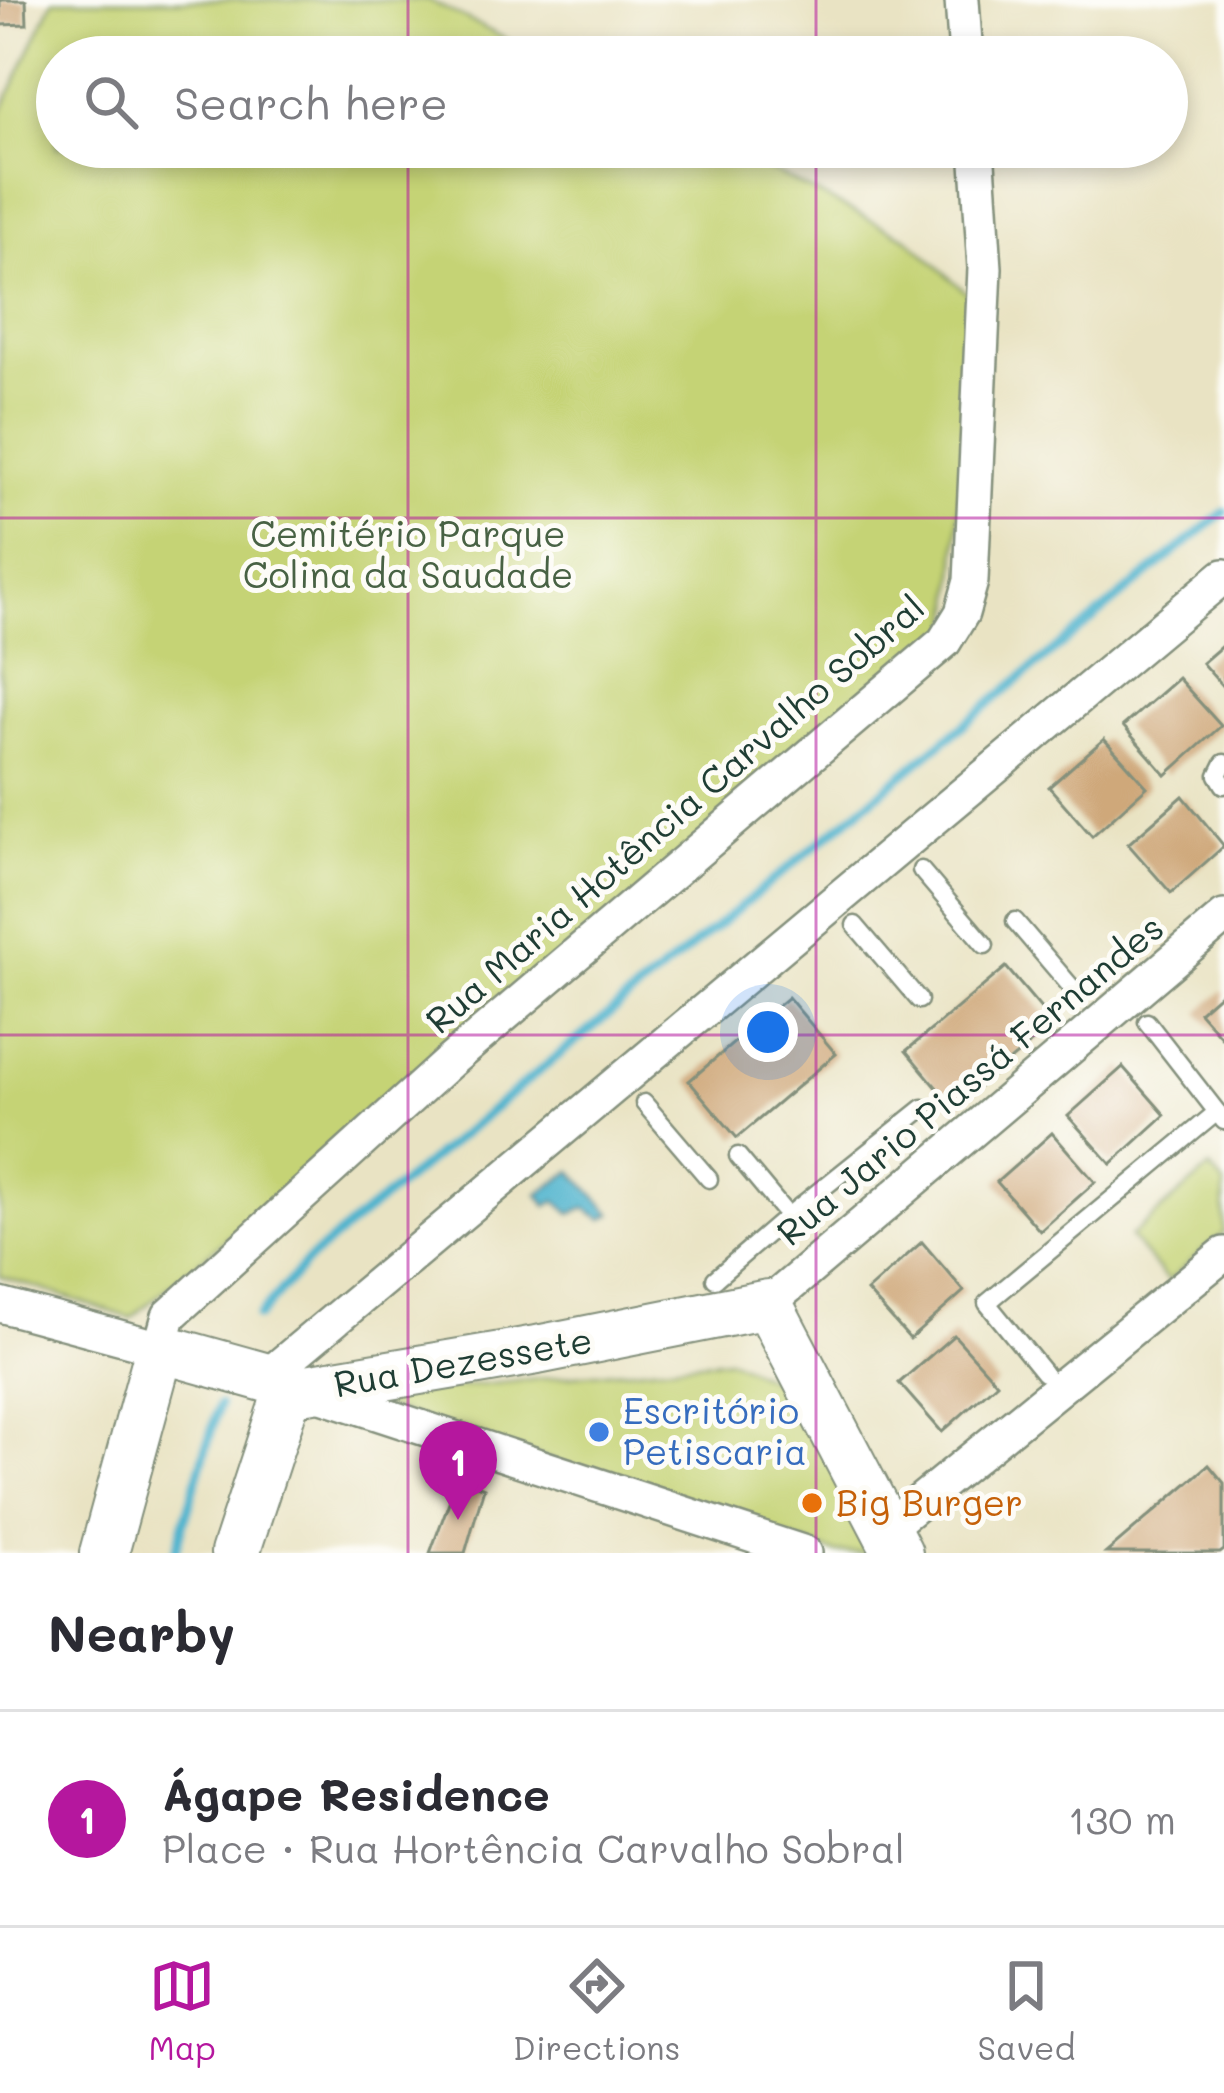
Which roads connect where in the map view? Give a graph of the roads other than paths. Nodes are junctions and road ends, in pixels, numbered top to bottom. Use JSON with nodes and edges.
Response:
{"nodes":[{"id":1,"x":962,"y":0,"type":"edge"},
{"id":2,"x":965,"y":36,"type":"edge"},
{"id":3,"x":978,"y":168,"type":"edge"},
{"id":4,"x":1224,"y":576,"type":"edge"},
{"id":5,"x":1224,"y":763,"type":"edge"},
{"id":6,"x":1224,"y":785,"type":"edge"},
{"id":7,"x":921,"y":870,"type":"dead end"},
{"id":8,"x":1224,"y":917,"type":"edge"},
{"id":9,"x":1015,"y":921,"type":"dead end"},
{"id":10,"x":855,"y":925,"type":"dead end"},
{"id":11,"x":986,"y":945,"type":"dead end"},
{"id":12,"x":1079,"y":996,"type":"dead end"},
{"id":13,"x":920,"y":1000,"type":"dead end"},
{"id":14,"x":1136,"y":1010,"type":"junction"},
{"id":15,"x":644,"y":1103,"type":"dead end"},
{"id":16,"x":923,"y":1108,"type":"dead end"},
{"id":17,"x":1221,"y":1117,"type":"edge"},
{"id":18,"x":738,"y":1156,"type":"dead end"},
{"id":19,"x":709,"y":1179,"type":"dead end"},
{"id":20,"x":788,"y":1216,"type":"junction"},
{"id":21,"x":1224,"y":1255,"type":"edge"},
{"id":22,"x":715,"y":1279,"type":"dead end"},
{"id":23,"x":768,"y":1304,"type":"junction"},
{"id":24,"x":0,"y":1305,"type":"edge"},
{"id":25,"x":160,"y":1348,"type":"junction"},
{"id":26,"x":1051,"y":1381,"type":"junction"},
{"id":27,"x":288,"y":1384,"type":"junction"},
{"id":28,"x":892,"y":1541,"type":"edge"},
{"id":29,"x":104,"y":1553,"type":"edge"},
{"id":30,"x":235,"y":1553,"type":"edge"},
{"id":31,"x":805,"y":1553,"type":"edge"}],
"edges":[{"from":1,"to":2,"type":"street"},
{"from":3,"to":25,"type":"street","name":"Rua Maria Hotência Carvalho Sobral"},
{"from":4,"to":27,"type":"street"},
{"from":5,"to":6,"type":"lane"},
{"from":7,"to":11,"type":"lane"},
{"from":8,"to":14,"type":"street","name":"Rua Jario Piassá Fernandes"},
{"from":9,"to":12,"type":"lane"},
{"from":10,"to":13,"type":"lane"},
{"from":14,"to":17,"type":"lane"},
{"from":14,"to":23,"type":"street","name":"Rua Jario Piassá Fernandes"},
{"from":15,"to":19,"type":"lane"},
{"from":16,"to":20,"type":"lane"},
{"from":17,"to":26,"type":"lane"},
{"from":18,"to":20,"type":"lane"},
{"from":20,"to":22,"type":"lane"},
{"from":21,"to":26,"type":"street"},
{"from":23,"to":27,"type":"street","name":"Rua Dezessete"},
{"from":23,"to":28,"type":"street"},
{"from":24,"to":25,"type":"street"},
{"from":25,"to":27,"type":"street","name":"Rua Dezessete"},
{"from":25,"to":29,"type":"street"},
{"from":26,"to":28,"type":"street"},
{"from":27,"to":30,"type":"street"},
{"from":27,"to":31,"type":"street"}]}
